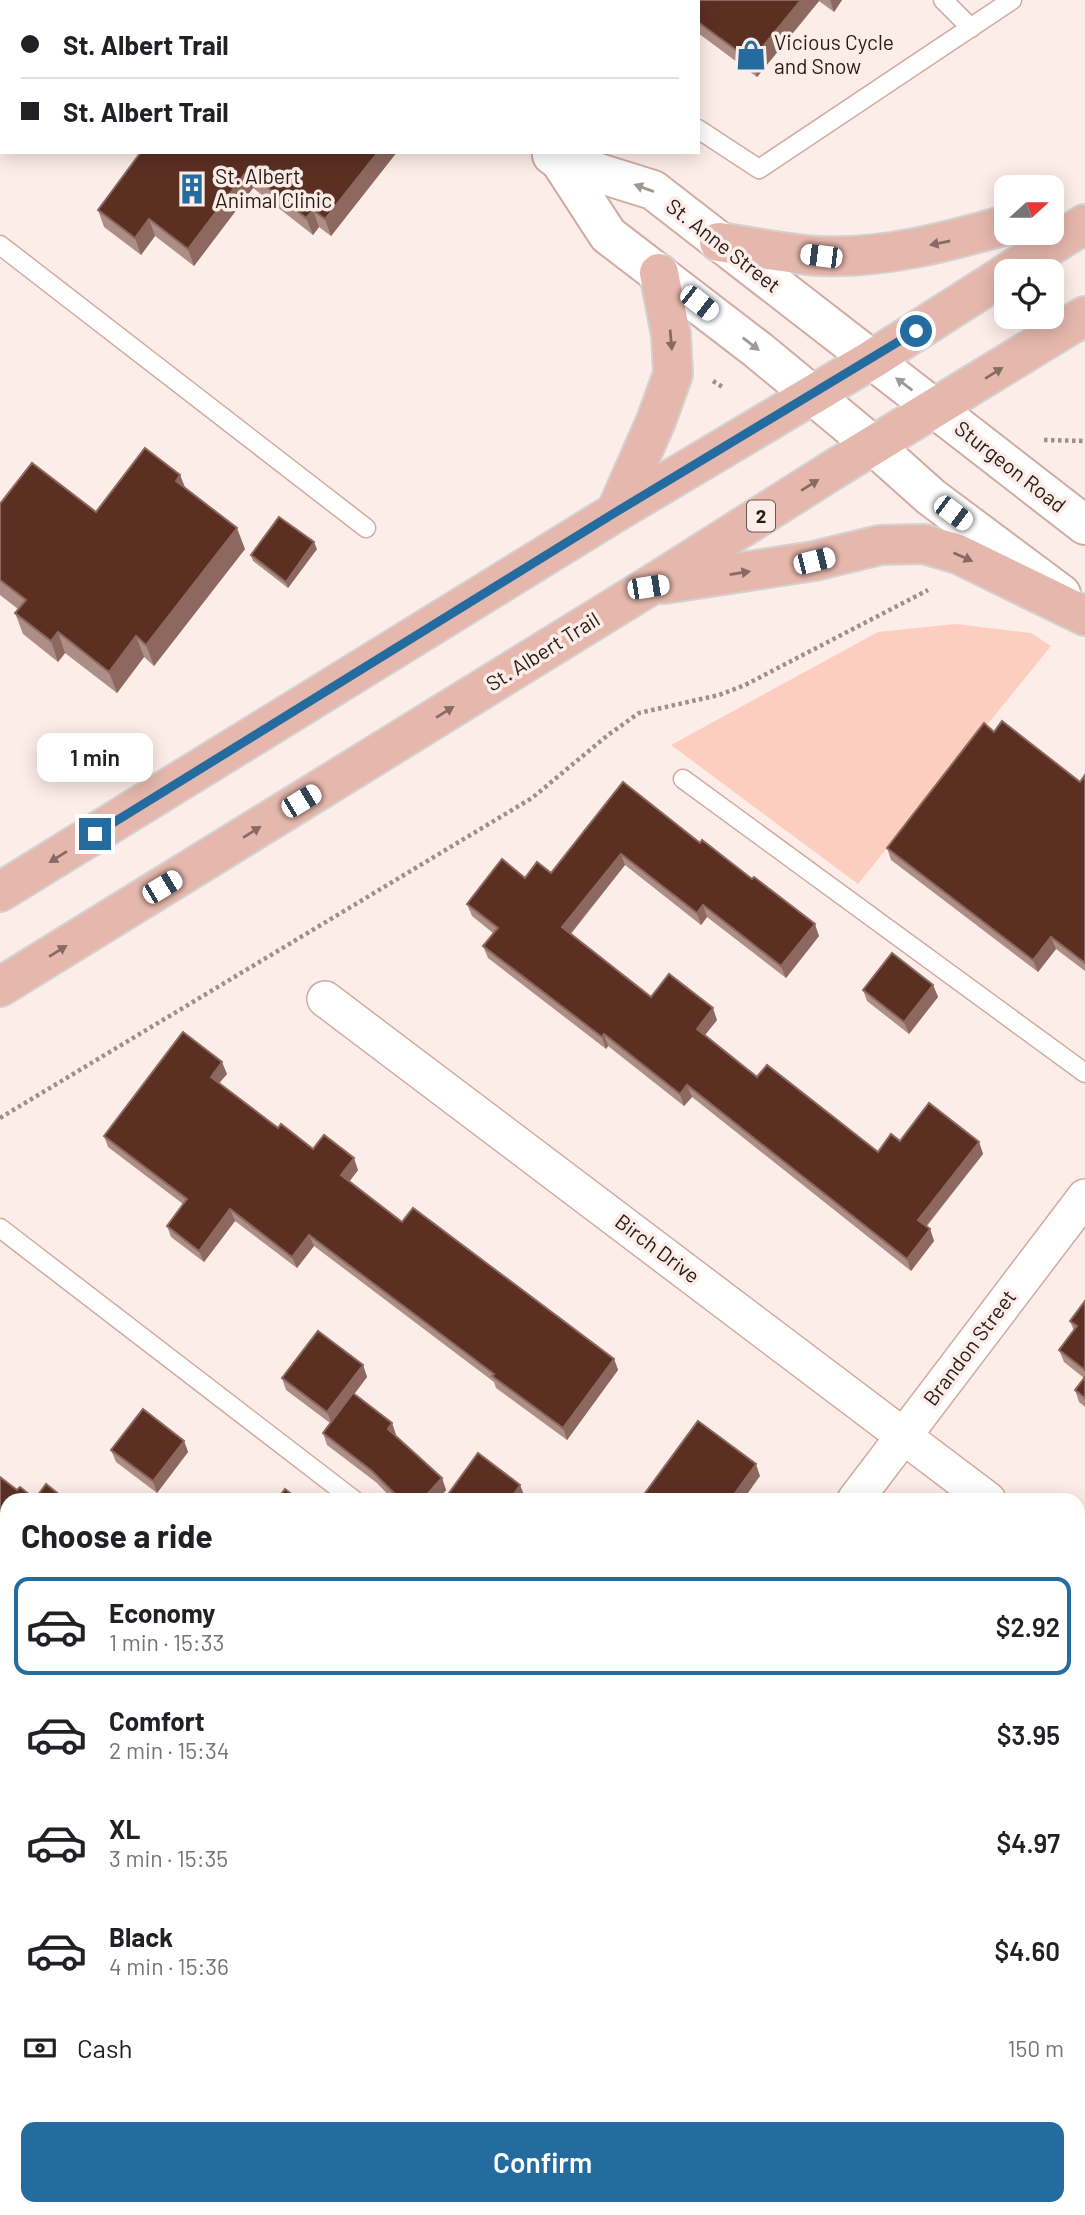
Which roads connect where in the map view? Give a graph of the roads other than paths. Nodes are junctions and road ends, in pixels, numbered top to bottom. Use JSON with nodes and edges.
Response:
{"nodes":[{"id":1,"x":943,"y":0,"type":"edge"},
{"id":2,"x":1012,"y":0,"type":"edge"},
{"id":3,"x":971,"y":28,"type":"junction"},
{"id":4,"x":700,"y":130,"type":"edge"},
{"id":5,"x":554,"y":156,"type":"edge"},
{"id":6,"x":1085,"y":204,"type":"edge"},
{"id":7,"x":1064,"y":210,"type":"edge"},
{"id":8,"x":1085,"y":224,"type":"edge"},
{"id":9,"x":994,"y":228,"type":"edge"},
{"id":10,"x":719,"y":242,"type":"junction"},
{"id":11,"x":0,"y":245,"type":"edge"},
{"id":12,"x":1029,"y":259,"type":"edge"},
{"id":13,"x":659,"y":272,"type":"junction"},
{"id":14,"x":994,"y":281,"type":"edge"},
{"id":15,"x":1085,"y":316,"type":"edge"},
{"id":16,"x":872,"y":360,"type":"junction"},
{"id":17,"x":811,"y":395,"type":"junction"},
{"id":18,"x":936,"y":409,"type":"junction"},
{"id":19,"x":874,"y":446,"type":"junction"},
{"id":20,"x":616,"y":512,"type":"junction"},
{"id":21,"x":1085,"y":525,"type":"edge"},
{"id":22,"x":366,"y":528,"type":"dead end"},
{"id":23,"x":648,"y":587,"type":"junction"},
{"id":24,"x":1085,"y":614,"type":"edge"},
{"id":25,"x":683,"y":779,"type":"dead end"},
{"id":26,"x":0,"y":892,"type":"edge"},
{"id":27,"x":0,"y":987,"type":"edge"},
{"id":28,"x":325,"y":999,"type":"dead end"},
{"id":29,"x":1085,"y":1073,"type":"edge"},
{"id":30,"x":1085,"y":1197,"type":"edge"},
{"id":31,"x":0,"y":1228,"type":"edge"},
{"id":32,"x":904,"y":1435,"type":"junction"},
{"id":33,"x":345,"y":1493,"type":"edge"},
{"id":34,"x":860,"y":1493,"type":"edge"},
{"id":35,"x":979,"y":1493,"type":"edge"}],
"edges":[{"from":1,"to":3,"type":"lane"},
{"from":2,"to":3,"type":"lane"},
{"from":3,"to":4,"type":"lane"},
{"from":10,"to":5,"type":"street","name":"St. Anne Street","one_way":true},
{"from":5,"to":13,"type":"street","name":"St. Anne Street"},
{"from":6,"to":7,"type":"main road"},
{"from":8,"to":12,"type":"main road"},
{"from":9,"to":10,"type":"main road","one_way":true},
{"from":10,"to":16,"type":"street","name":"St. Anne Street"},
{"from":11,"to":22,"type":"lane"},
{"from":13,"to":17,"type":"street","name":"St. Anne Street","one_way":true},
{"from":13,"to":20,"type":"main road","one_way":true},
{"from":14,"to":16,"type":"main road"},
{"from":18,"to":15,"type":"main road","name":"St. Albert Trail","number":"2","one_way":true},
{"from":16,"to":17,"type":"main road"},
{"from":18,"to":16,"type":"street","name":"St. Anne Street","one_way":true},
{"from":17,"to":19,"type":"street","name":"St. Anne Street"},
{"from":17,"to":20,"type":"main road"},
{"from":18,"to":19,"type":"main road","name":"St. Albert Trail","number":"2"},
{"from":18,"to":21,"type":"street","name":"Sturgeon Road"},
{"from":23,"to":19,"type":"main road","name":"St. Albert Trail","number":"2","one_way":true},
{"from":19,"to":24,"type":"street"},
{"from":20,"to":26,"type":"main road","one_way":true},
{"from":23,"to":24,"type":"main road","one_way":true},
{"from":27,"to":23,"type":"main road","name":"St. Albert Trail","number":"2","one_way":true},
{"from":25,"to":29,"type":"lane"},
{"from":28,"to":32,"type":"street","name":"Birch Drive"},
{"from":30,"to":32,"type":"street","name":"Brandon Street"},
{"from":31,"to":33,"type":"lane"},
{"from":32,"to":34,"type":"street","name":"Brandon Street"},
{"from":32,"to":35,"type":"street","name":"Birch Drive"}]}
